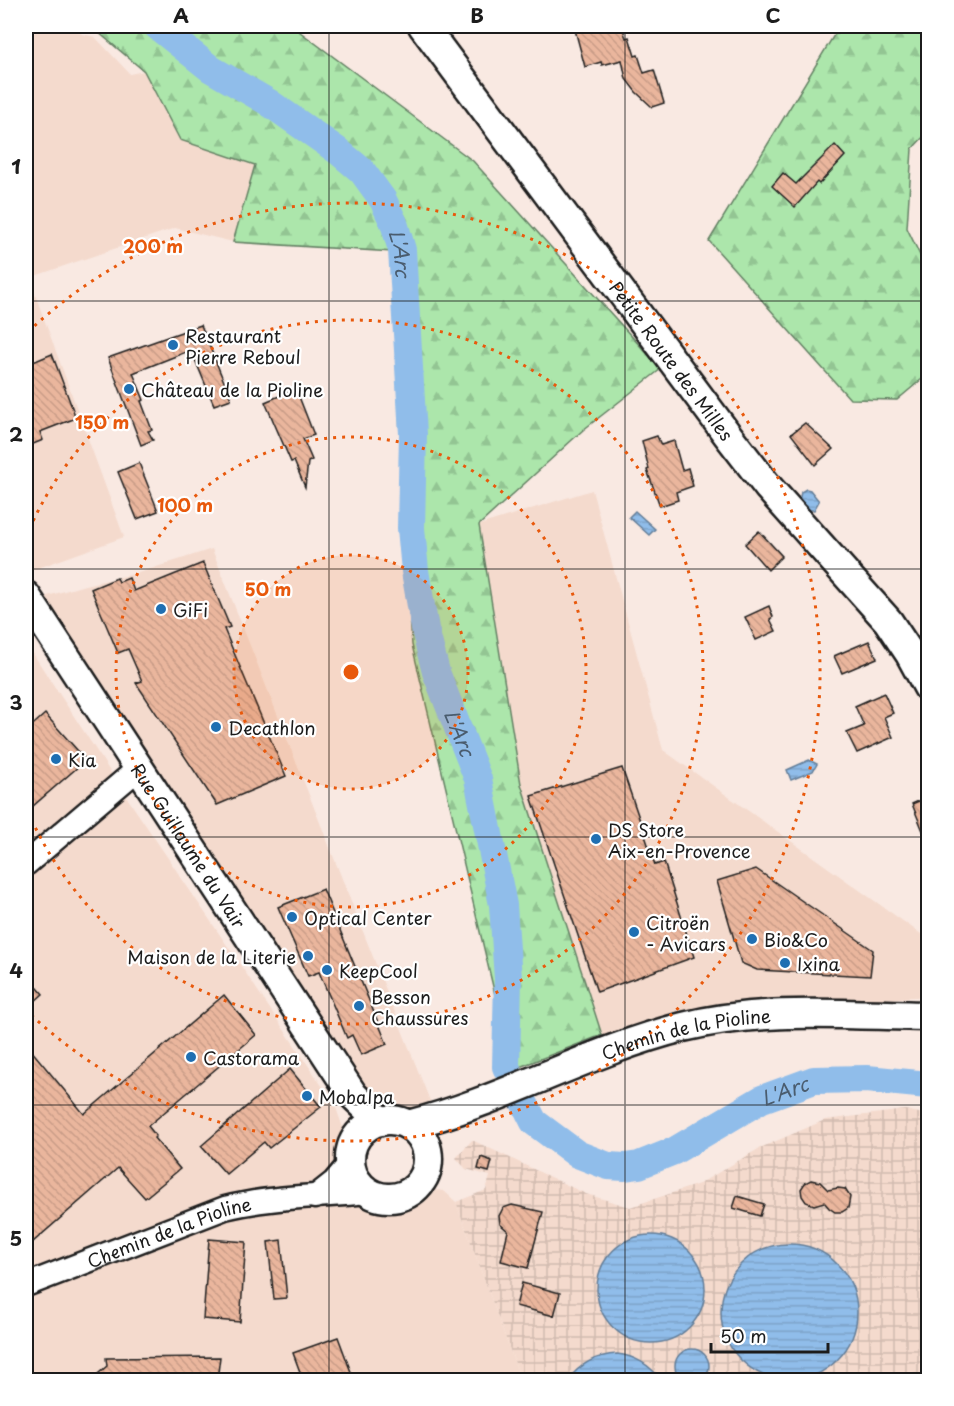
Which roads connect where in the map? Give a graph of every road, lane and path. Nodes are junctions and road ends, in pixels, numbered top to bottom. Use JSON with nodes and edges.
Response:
{"nodes":[{"id":1,"x":423,"y":26,"type":"edge"},
{"id":2,"x":26,"y":596,"type":"edge"},
{"id":3,"x":928,"y":687,"type":"edge"},
{"id":4,"x":139,"y":768,"type":"junction"},
{"id":5,"x":26,"y":864,"type":"edge"},
{"id":6,"x":928,"y":1016,"type":"edge"},
{"id":7,"x":459,"y":1111,"type":"junction"},
{"id":8,"x":408,"y":1125,"type":"junction"},
{"id":9,"x":363,"y":1140,"type":"junction"},
{"id":10,"x":428,"y":1151,"type":"junction"},
{"id":11,"x":368,"y":1192,"type":"junction"},
{"id":12,"x":315,"y":1197,"type":"junction"},
{"id":13,"x":26,"y":1284,"type":"edge"}],
"edges":[{"from":1,"to":3,"type":"main road","name":"Petite Route des Milles"},
{"from":2,"to":4,"type":"main road","name":"Rue Guillaume du Vair"},
{"from":4,"to":5,"type":"street"},
{"from":4,"to":9,"type":"main road","name":"Rue Guillaume du Vair"},
{"from":6,"to":7,"type":"main road","name":"Chemin de la Pioline"},
{"from":7,"to":8,"type":"main road","name":"Chemin de la Pioline"},
{"from":7,"to":10,"type":"main road","name":"Chemin de la Pioline"},
{"from":8,"to":9,"type":"main road"},
{"from":8,"to":10,"type":"main road"},
{"from":9,"to":11,"type":"main road"},
{"from":9,"to":12,"type":"street"},
{"from":10,"to":11,"type":"main road"},
{"from":11,"to":12,"type":"street","name":"Chemin de la Pioline"},
{"from":12,"to":13,"type":"street","name":"Chemin de la Pioline"}]}
